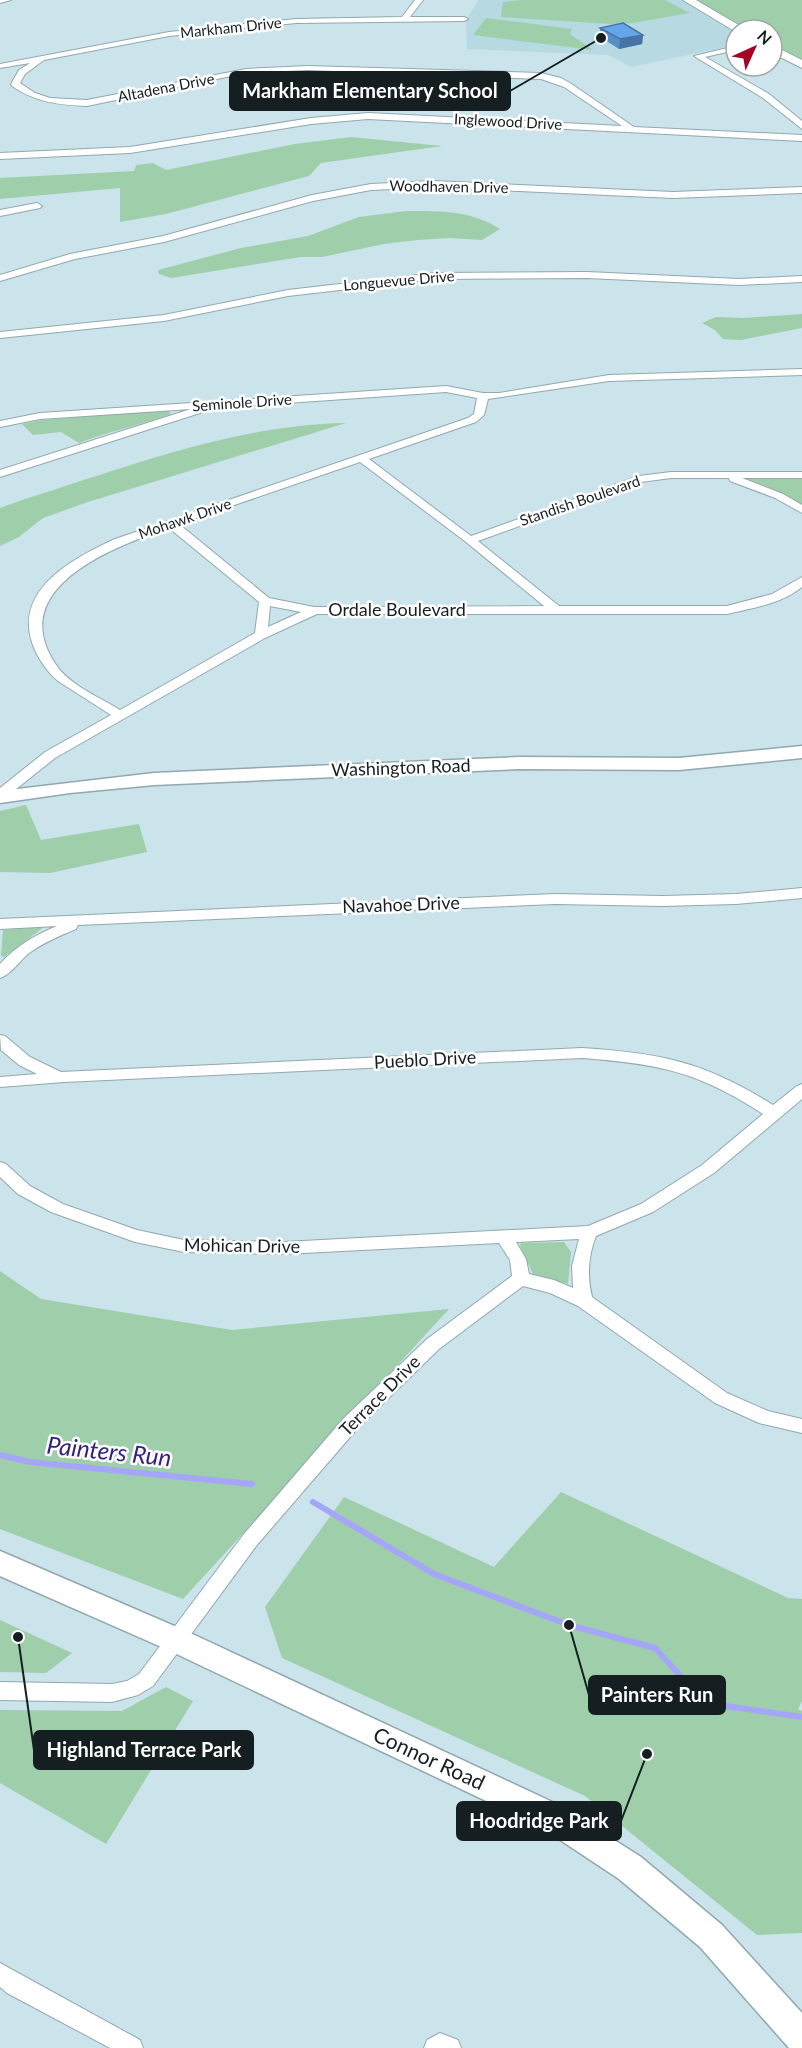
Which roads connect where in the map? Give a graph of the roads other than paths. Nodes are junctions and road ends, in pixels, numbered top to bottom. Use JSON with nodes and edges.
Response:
{"nodes":[{"id":1,"x":7,"y":0,"type":"edge"},
{"id":2,"x":419,"y":0,"type":"edge"},
{"id":3,"x":688,"y":0,"type":"edge"},
{"id":4,"x":0,"y":1,"type":"edge"},
{"id":5,"x":405,"y":19,"type":"junction"},
{"id":6,"x":464,"y":19,"type":"dead end"},
{"id":7,"x":724,"y":20,"type":"edge"},
{"id":8,"x":724,"y":51,"type":"edge"},
{"id":9,"x":784,"y":54,"type":"edge"},
{"id":10,"x":42,"y":58,"type":"junction"},
{"id":11,"x":802,"y":64,"type":"edge"},
{"id":12,"x":0,"y":66,"type":"edge"},
{"id":13,"x":724,"y":71,"type":"edge"},
{"id":14,"x":735,"y":78,"type":"edge"},
{"id":15,"x":802,"y":126,"type":"edge"},
{"id":16,"x":630,"y":128,"type":"junction"},
{"id":17,"x":802,"y":138,"type":"edge"},
{"id":18,"x":0,"y":156,"type":"edge"},
{"id":19,"x":802,"y":190,"type":"edge"},
{"id":20,"x":34,"y":207,"type":"dead end"},
{"id":21,"x":1,"y":213,"type":"edge"},
{"id":22,"x":0,"y":278,"type":"edge"},
{"id":23,"x":802,"y":279,"type":"edge"},
{"id":24,"x":0,"y":335,"type":"edge"},
{"id":25,"x":802,"y":372,"type":"edge"},
{"id":26,"x":483,"y":396,"type":"junction"},
{"id":27,"x":213,"y":405,"type":"junction"},
{"id":28,"x":0,"y":424,"type":"edge"},
{"id":29,"x":362,"y":458,"type":"junction"},
{"id":30,"x":0,"y":474,"type":"edge"},
{"id":31,"x":724,"y":475,"type":"junction"},
{"id":32,"x":802,"y":475,"type":"edge"},
{"id":33,"x":802,"y":510,"type":"edge"},
{"id":34,"x":172,"y":524,"type":"junction"},
{"id":35,"x":470,"y":540,"type":"junction"},
{"id":36,"x":802,"y":581,"type":"edge"},
{"id":37,"x":265,"y":601,"type":"junction"},
{"id":38,"x":555,"y":609,"type":"junction"},
{"id":39,"x":315,"y":610,"type":"junction"},
{"id":40,"x":261,"y":635,"type":"junction"},
{"id":41,"x":120,"y":715,"type":"junction"},
{"id":42,"x":802,"y":753,"type":"edge"},
{"id":43,"x":0,"y":796,"type":"edge"},
{"id":44,"x":802,"y":893,"type":"edge"},
{"id":45,"x":86,"y":920,"type":"junction"},
{"id":46,"x":0,"y":924,"type":"edge"},
{"id":47,"x":0,"y":973,"type":"edge"},
{"id":48,"x":0,"y":1040,"type":"edge"},
{"id":49,"x":64,"y":1077,"type":"junction"},
{"id":50,"x":0,"y":1082,"type":"edge"},
{"id":51,"x":802,"y":1090,"type":"edge"},
{"id":52,"x":775,"y":1114,"type":"junction"},
{"id":53,"x":0,"y":1168,"type":"edge"},
{"id":54,"x":590,"y":1232,"type":"junction"},
{"id":55,"x":503,"y":1236,"type":"junction"},
{"id":56,"x":521,"y":1279,"type":"junction"},
{"id":57,"x":584,"y":1301,"type":"junction"},
{"id":58,"x":802,"y":1426,"type":"edge"},
{"id":59,"x":0,"y":1563,"type":"edge"},
{"id":60,"x":177,"y":1640,"type":"junction"},
{"id":61,"x":0,"y":1691,"type":"edge"},
{"id":62,"x":0,"y":1974,"type":"edge"},
{"id":63,"x":802,"y":2038,"type":"edge"},
{"id":64,"x":132,"y":2048,"type":"edge"},
{"id":65,"x":435,"y":2048,"type":"edge"},
{"id":66,"x":450,"y":2048,"type":"edge"}],
"edges":[{"from":1,"to":4,"type":"street"},
{"from":2,"to":5,"type":"street"},
{"from":3,"to":7,"type":"street"},
{"from":5,"to":6,"type":"street","name":"Markham Drive"},
{"from":5,"to":10,"type":"street","name":"Markham Drive"},
{"from":8,"to":13,"type":"street"},
{"from":9,"to":11,"type":"street"},
{"from":10,"to":12,"type":"street","name":"Markham Drive"},
{"from":10,"to":16,"type":"street","name":"Altadena Drive"},
{"from":14,"to":15,"type":"street"},
{"from":16,"to":17,"type":"street","name":"Inglewood Drive"},
{"from":16,"to":18,"type":"street","name":"Inglewood Drive"},
{"from":19,"to":22,"type":"street","name":"Woodhaven Drive"},
{"from":20,"to":21,"type":"street"},
{"from":23,"to":24,"type":"street","name":"Longuevue Drive"},
{"from":25,"to":26,"type":"street","name":"Seminole Drive"},
{"from":26,"to":27,"type":"street","name":"Seminole Drive"},
{"from":26,"to":29,"type":"street","name":"Mohawk Drive"},
{"from":27,"to":28,"type":"street","name":"Seminole Drive"},
{"from":27,"to":30,"type":"street"},
{"from":29,"to":34,"type":"street","name":"Mohawk Drive"},
{"from":29,"to":35,"type":"street"},
{"from":31,"to":32,"type":"street","name":"Standish Boulevard"},
{"from":31,"to":33,"type":"street"},
{"from":31,"to":35,"type":"street","name":"Standish Boulevard"},
{"from":34,"to":37,"type":"street"},
{"from":34,"to":41,"type":"street","name":"Mohawk Drive"},
{"from":35,"to":38,"type":"street"},
{"from":36,"to":38,"type":"street","name":"Ordale Boulevard"},
{"from":37,"to":39,"type":"street"},
{"from":37,"to":40,"type":"street"},
{"from":38,"to":39,"type":"street","name":"Ordale Boulevard"},
{"from":39,"to":40,"type":"street","name":"Ordale Boulevard"},
{"from":40,"to":41,"type":"street","name":"Ordale Boulevard"},
{"from":41,"to":43,"type":"street","name":"Ordale Boulevard"},
{"from":42,"to":43,"type":"main road","name":"Washington Road"},
{"from":44,"to":45,"type":"street","name":"Navahoe Drive"},
{"from":45,"to":46,"type":"street","name":"Navahoe Drive"},
{"from":45,"to":47,"type":"street"},
{"from":48,"to":49,"type":"street","name":"Pueblo Drive"},
{"from":49,"to":50,"type":"street","name":"Pueblo Drive"},
{"from":49,"to":52,"type":"street","name":"Pueblo Drive"},
{"from":51,"to":52,"type":"street"},
{"from":52,"to":54,"type":"street"},
{"from":53,"to":55,"type":"street","name":"Mohican Drive"},
{"from":54,"to":55,"type":"street"},
{"from":54,"to":57,"type":"street"},
{"from":55,"to":56,"type":"street"},
{"from":56,"to":57,"type":"street"},
{"from":56,"to":60,"type":"street","name":"Terrace Drive"},
{"from":57,"to":58,"type":"street"},
{"from":59,"to":60,"type":"main road","name":"Connor Road"},
{"from":60,"to":61,"type":"street","name":"Terrace Drive"},
{"from":60,"to":63,"type":"main road","name":"Connor Road"},
{"from":62,"to":64,"type":"street"},
{"from":65,"to":66,"type":"street"}]}
